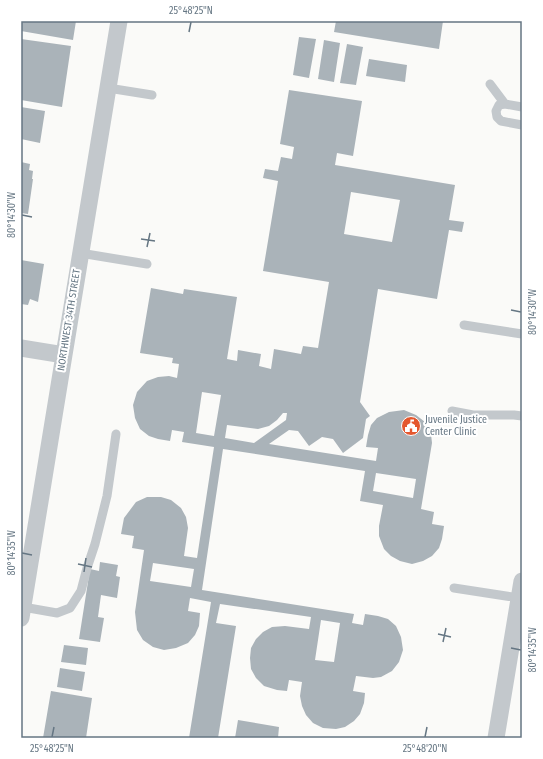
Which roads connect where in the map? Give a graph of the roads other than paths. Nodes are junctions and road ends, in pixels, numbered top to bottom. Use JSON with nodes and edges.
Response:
{"nodes":[{"id":1,"x":119,"y":21,"type":"edge"},
{"id":2,"x":490,"y":84,"type":"dead end"},
{"id":3,"x":108,"y":88,"type":"junction"},
{"id":4,"x":152,"y":95,"type":"dead end"},
{"id":5,"x":505,"y":104,"type":"junction"},
{"id":6,"x":522,"y":106,"type":"edge"},
{"id":7,"x":522,"y":125,"type":"edge"},
{"id":8,"x":80,"y":253,"type":"junction"},
{"id":9,"x":147,"y":264,"type":"dead end"},
{"id":10,"x":464,"y":325,"type":"dead end"},
{"id":11,"x":522,"y":334,"type":"edge"},
{"id":12,"x":21,"y":348,"type":"edge"},
{"id":13,"x":64,"y":355,"type":"junction"},
{"id":14,"x":452,"y":411,"type":"dead end"},
{"id":15,"x":522,"y":416,"type":"edge"},
{"id":16,"x":116,"y":434,"type":"dead end"},
{"id":17,"x":522,"y":581,"type":"edge"},
{"id":18,"x":454,"y":588,"type":"dead end"},
{"id":19,"x":519,"y":598,"type":"junction"},
{"id":20,"x":22,"y":613,"type":"edge"},
{"id":21,"x":496,"y":738,"type":"edge"}],
"edges":[{"from":1,"to":3,"type":"street","name":"NORTHWEST 34TH STREET"},
{"from":2,"to":5,"type":"lane"},
{"from":3,"to":4,"type":"lane"},
{"from":3,"to":8,"type":"street","name":"NORTHWEST 34TH STREET"},
{"from":5,"to":6,"type":"lane"},
{"from":5,"to":7,"type":"lane"},
{"from":8,"to":9,"type":"lane"},
{"from":8,"to":13,"type":"street","name":"NORTHWEST 34TH STREET"},
{"from":10,"to":11,"type":"lane"},
{"from":12,"to":13,"type":"street"},
{"from":13,"to":20,"type":"street","name":"NORTHWEST 34TH STREET"},
{"from":14,"to":15,"type":"lane"},
{"from":16,"to":20,"type":"lane"},
{"from":17,"to":19,"type":"street"},
{"from":18,"to":19,"type":"lane"},
{"from":19,"to":21,"type":"street"}]}
